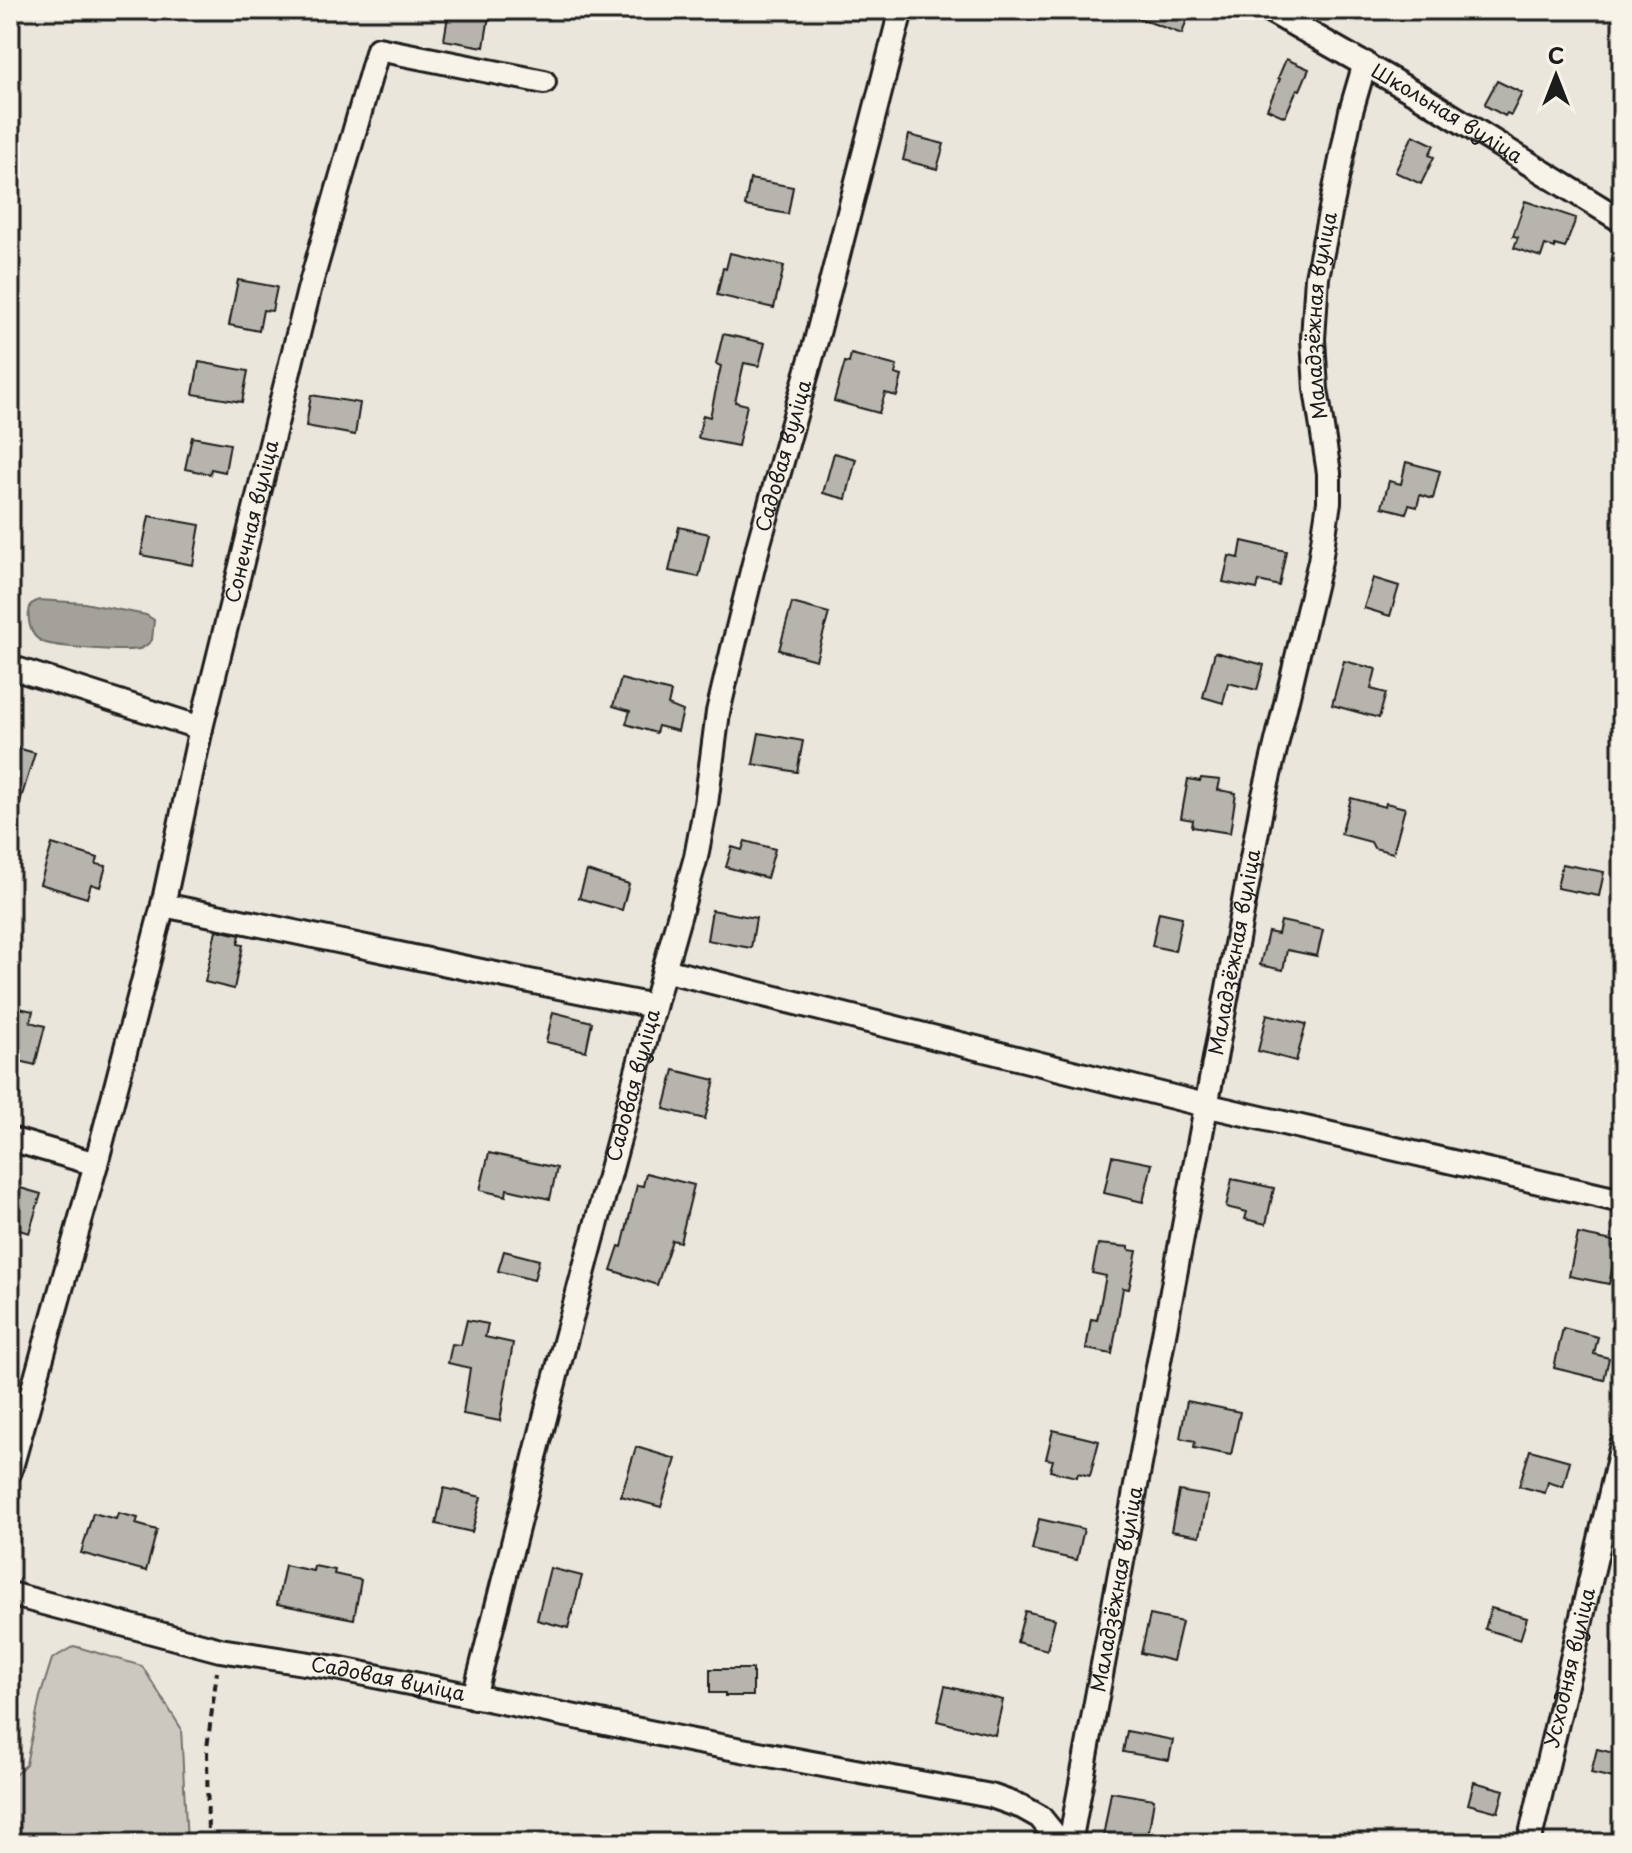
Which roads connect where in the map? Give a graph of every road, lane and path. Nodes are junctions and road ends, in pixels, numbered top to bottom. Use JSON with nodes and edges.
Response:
{"nodes":[{"id":1,"x":901,"y":10,"type":"edge"},
{"id":2,"x":1269,"y":10,"type":"edge"},
{"id":3,"x":1365,"y":63,"type":"junction"},
{"id":4,"x":544,"y":82,"type":"dead end"},
{"id":5,"x":1622,"y":221,"type":"edge"},
{"id":6,"x":10,"y":667,"type":"edge"},
{"id":7,"x":201,"y":728,"type":"junction"},
{"id":8,"x":163,"y":905,"type":"junction"},
{"id":9,"x":664,"y":970,"type":"junction"},
{"id":10,"x":654,"y":1006,"type":"junction"},
{"id":11,"x":1205,"y":1105,"type":"junction"},
{"id":12,"x":10,"y":1139,"type":"edge"},
{"id":13,"x":96,"y":1164,"type":"junction"},
{"id":14,"x":1622,"y":1201,"type":"edge"},
{"id":15,"x":1622,"y":1445,"type":"edge"},
{"id":16,"x":10,"y":1471,"type":"edge"},
{"id":17,"x":10,"y":1594,"type":"edge"},
{"id":18,"x":220,"y":1650,"type":"junction"},
{"id":19,"x":474,"y":1697,"type":"junction"},
{"id":20,"x":208,"y":1843,"type":"edge"},
{"id":21,"x":1061,"y":1843,"type":"edge"},
{"id":22,"x":1070,"y":1843,"type":"edge"},
{"id":23,"x":1529,"y":1843,"type":"edge"}],
"edges":[{"from":1,"to":9,"type":"street","name":"Садовая вуліца"},
{"from":2,"to":3,"type":"street","name":"Школьная вуліца"},
{"from":3,"to":5,"type":"street","name":"Школьная вуліца"},
{"from":3,"to":11,"type":"street","name":"Маладзёжная вуліца"},
{"from":4,"to":7,"type":"street","name":"Сонечная вуліца"},
{"from":6,"to":7,"type":"street"},
{"from":7,"to":8,"type":"street","name":"Сонечная вуліца"},
{"from":8,"to":10,"type":"street"},
{"from":8,"to":13,"type":"street","name":"Сонечная вуліца"},
{"from":9,"to":10,"type":"street","name":"Садовая вуліца"},
{"from":9,"to":11,"type":"street"},
{"from":10,"to":19,"type":"street","name":"Садовая вуліца"},
{"from":11,"to":14,"type":"street"},
{"from":11,"to":22,"type":"street","name":"Маладзёжная вуліца"},
{"from":12,"to":13,"type":"street"},
{"from":13,"to":16,"type":"street","name":"Сонечная вуліца"},
{"from":15,"to":23,"type":"street","name":"Усходняя вуліца"},
{"from":17,"to":18,"type":"street","name":"Садовая вуліца"},
{"from":18,"to":19,"type":"street","name":"Садовая вуліца"},
{"from":18,"to":20,"type":"path"},
{"from":19,"to":21,"type":"street"}]}
